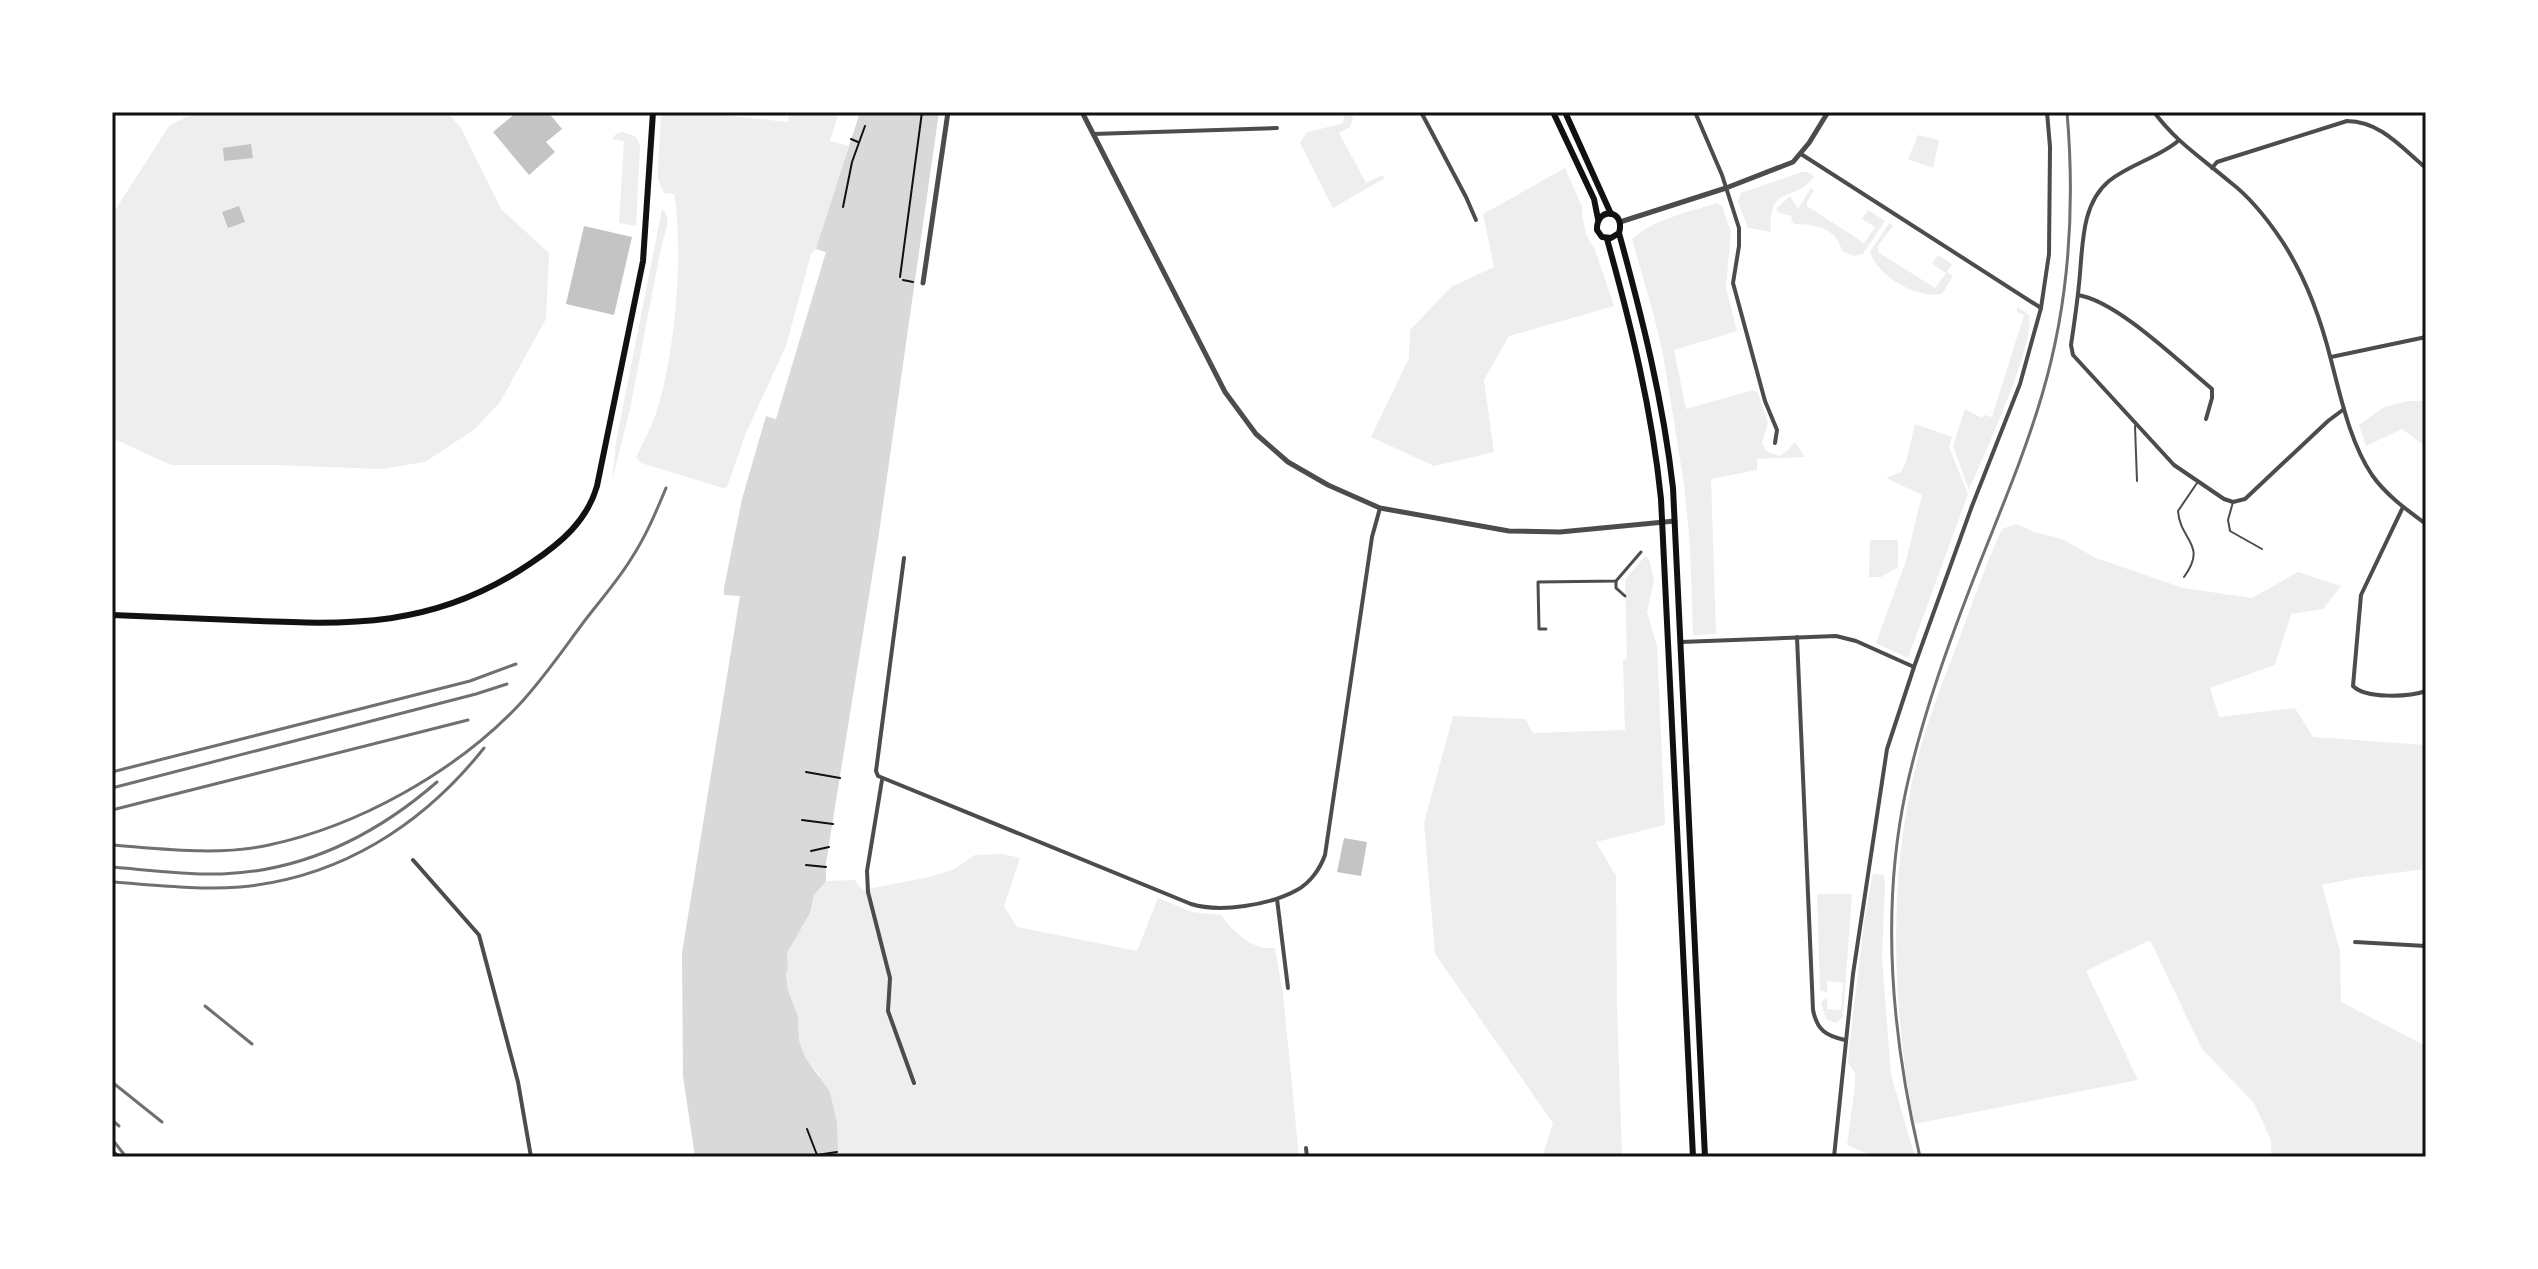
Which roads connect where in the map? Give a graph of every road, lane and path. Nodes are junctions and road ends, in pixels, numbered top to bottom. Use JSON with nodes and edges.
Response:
{"nodes":[{"id":1,"x":653,"y":112,"type":"edge"},
{"id":2,"x":922,"y":112,"type":"edge"},
{"id":3,"x":948,"y":112,"type":"edge"},
{"id":4,"x":1082,"y":112,"type":"edge"},
{"id":5,"x":1421,"y":112,"type":"edge"},
{"id":6,"x":1553,"y":112,"type":"edge"},
{"id":7,"x":1565,"y":112,"type":"edge"},
{"id":8,"x":1695,"y":112,"type":"edge"},
{"id":9,"x":1828,"y":112,"type":"edge"},
{"id":10,"x":2047,"y":112,"type":"edge"},
{"id":11,"x":2154,"y":112,"type":"edge"},
{"id":12,"x":865,"y":126,"type":"dead end"},
{"id":13,"x":1277,"y":128,"type":"dead end"},
{"id":14,"x":1093,"y":134,"type":"junction"},
{"id":15,"x":851,"y":139,"type":"dead end"},
{"id":16,"x":2178,"y":141,"type":"junction"},
{"id":17,"x":859,"y":142,"type":"junction"},
{"id":18,"x":1801,"y":154,"type":"junction"},
{"id":19,"x":2212,"y":168,"type":"junction"},
{"id":20,"x":2426,"y":168,"type":"edge"},
{"id":21,"x":1726,"y":188,"type":"junction"},
{"id":22,"x":843,"y":207,"type":"dead end"},
{"id":23,"x":1611,"y":214,"type":"junction"},
{"id":24,"x":1598,"y":219,"type":"junction"},
{"id":25,"x":1476,"y":220,"type":"dead end"},
{"id":26,"x":1620,"y":222,"type":"junction"},
{"id":27,"x":1619,"y":233,"type":"junction"},
{"id":28,"x":1607,"y":239,"type":"junction"},
{"id":29,"x":919,"y":283,"type":"joint"},
{"id":30,"x":2078,"y":295,"type":"junction"},
{"id":31,"x":2041,"y":308,"type":"junction"},
{"id":32,"x":2426,"y":337,"type":"edge"},
{"id":33,"x":2331,"y":357,"type":"junction"},
{"id":34,"x":2344,"y":409,"type":"junction"},
{"id":35,"x":2206,"y":419,"type":"dead end"},
{"id":36,"x":2136,"y":420,"type":"junction"},
{"id":37,"x":1775,"y":443,"type":"dead end"},
{"id":38,"x":2137,"y":481,"type":"dead end"},
{"id":39,"x":2198,"y":482,"type":"junction"},
{"id":40,"x":2233,"y":502,"type":"junction"},
{"id":41,"x":2403,"y":507,"type":"junction"},
{"id":42,"x":1380,"y":508,"type":"junction"},
{"id":43,"x":1675,"y":521,"type":"junction"},
{"id":44,"x":1663,"y":522,"type":"junction"},
{"id":45,"x":2426,"y":524,"type":"edge"},
{"id":46,"x":2262,"y":549,"type":"dead end"},
{"id":47,"x":1641,"y":552,"type":"dead end"},
{"id":48,"x":904,"y":558,"type":"dead end"},
{"id":49,"x":2184,"y":577,"type":"dead end"},
{"id":50,"x":1616,"y":581,"type":"junction"},
{"id":51,"x":1625,"y":596,"type":"dead end"},
{"id":52,"x":112,"y":615,"type":"edge"},
{"id":53,"x":1546,"y":629,"type":"dead end"},
{"id":54,"x":1797,"y":637,"type":"junction"},
{"id":55,"x":1681,"y":642,"type":"junction"},
{"id":56,"x":1914,"y":667,"type":"junction"},
{"id":57,"x":2426,"y":691,"type":"edge"},
{"id":58,"x":806,"y":772,"type":"dead end"},
{"id":59,"x":840,"y":778,"type":"dead end"},
{"id":60,"x":882,"y":780,"type":"junction"},
{"id":61,"x":802,"y":820,"type":"dead end"},
{"id":62,"x":833,"y":824,"type":"dead end"},
{"id":63,"x":829,"y":847,"type":"dead end"},
{"id":64,"x":811,"y":851,"type":"dead end"},
{"id":65,"x":413,"y":860,"type":"dead end"},
{"id":66,"x":806,"y":865,"type":"dead end"},
{"id":67,"x":826,"y":867,"type":"dead end"},
{"id":68,"x":1277,"y":898,"type":"junction"},
{"id":69,"x":2355,"y":942,"type":"dead end"},
{"id":70,"x":2426,"y":946,"type":"edge"},
{"id":71,"x":1288,"y":988,"type":"dead end"},
{"id":72,"x":1845,"y":1040,"type":"junction"},
{"id":73,"x":914,"y":1083,"type":"dead end"},
{"id":74,"x":807,"y":1129,"type":"dead end"},
{"id":75,"x":1306,"y":1148,"type":"dead end"},
{"id":76,"x":112,"y":1150,"type":"edge"},
{"id":77,"x":837,"y":1152,"type":"dead end"},
{"id":78,"x":121,"y":1157,"type":"edge"},
{"id":79,"x":531,"y":1157,"type":"edge"},
{"id":80,"x":1307,"y":1157,"type":"edge"},
{"id":81,"x":1693,"y":1157,"type":"edge"},
{"id":82,"x":1705,"y":1157,"type":"edge"},
{"id":83,"x":1834,"y":1157,"type":"edge"}],
"edges":[{"from":1,"to":52,"type":"main road"},
{"from":2,"to":29,"type":"path"},
{"from":3,"to":29,"type":"street"},
{"from":4,"to":14,"type":"street"},
{"from":5,"to":25,"type":"street"},
{"from":6,"to":24,"type":"main road"},
{"from":7,"to":23,"type":"main road"},
{"from":8,"to":21,"type":"street"},
{"from":9,"to":18,"type":"street"},
{"from":10,"to":31,"type":"street"},
{"from":11,"to":16,"type":"street"},
{"from":12,"to":17,"type":"path"},
{"from":13,"to":14,"type":"street"},
{"from":14,"to":42,"type":"street"},
{"from":15,"to":17,"type":"path"},
{"from":16,"to":19,"type":"street"},
{"from":16,"to":30,"type":"street"},
{"from":17,"to":22,"type":"path"},
{"from":18,"to":21,"type":"street"},
{"from":18,"to":31,"type":"street"},
{"from":19,"to":20,"type":"street"},
{"from":19,"to":33,"type":"street"},
{"from":21,"to":26,"type":"street"},
{"from":21,"to":37,"type":"street"},
{"from":23,"to":24,"type":"main road"},
{"from":23,"to":26,"type":"main road"},
{"from":24,"to":28,"type":"main road"},
{"from":26,"to":27,"type":"main road"},
{"from":27,"to":28,"type":"main road"},
{"from":27,"to":43,"type":"main road"},
{"from":28,"to":44,"type":"main road"},
{"from":30,"to":35,"type":"street"},
{"from":30,"to":36,"type":"street"},
{"from":31,"to":56,"type":"street"},
{"from":32,"to":33,"type":"street"},
{"from":33,"to":34,"type":"street"},
{"from":34,"to":40,"type":"street"},
{"from":34,"to":41,"type":"street"},
{"from":36,"to":38,"type":"lane"},
{"from":36,"to":39,"type":"street"},
{"from":39,"to":40,"type":"street"},
{"from":39,"to":49,"type":"lane"},
{"from":40,"to":46,"type":"lane"},
{"from":41,"to":45,"type":"street"},
{"from":41,"to":57,"type":"street"},
{"from":42,"to":44,"type":"street"},
{"from":42,"to":68,"type":"street"},
{"from":43,"to":44,"type":"street"},
{"from":43,"to":55,"type":"main road"},
{"from":44,"to":81,"type":"main road"},
{"from":47,"to":50,"type":"street"},
{"from":48,"to":60,"type":"street"},
{"from":50,"to":51,"type":"street"},
{"from":50,"to":53,"type":"street"},
{"from":54,"to":55,"type":"street"},
{"from":54,"to":56,"type":"street"},
{"from":54,"to":72,"type":"street"},
{"from":55,"to":82,"type":"main road"},
{"from":56,"to":72,"type":"street"},
{"from":58,"to":59,"type":"path"},
{"from":60,"to":68,"type":"street"},
{"from":60,"to":73,"type":"street"},
{"from":61,"to":62,"type":"path"},
{"from":63,"to":64,"type":"path"},
{"from":65,"to":79,"type":"street"},
{"from":66,"to":67,"type":"path"},
{"from":68,"to":71,"type":"street"},
{"from":69,"to":70,"type":"street"},
{"from":72,"to":83,"type":"street"},
{"from":74,"to":77,"type":"path"},
{"from":75,"to":80,"type":"street"},
{"from":76,"to":78,"type":"lane"}]}
